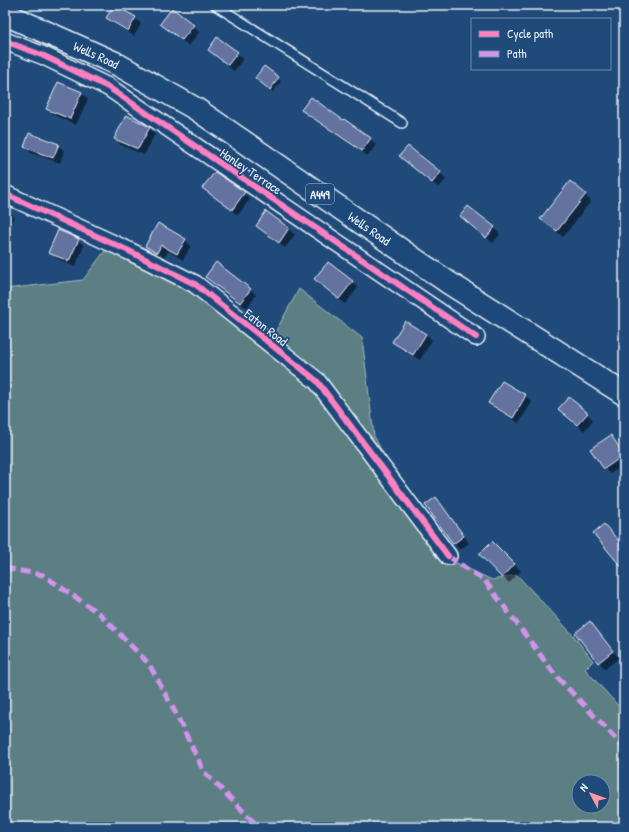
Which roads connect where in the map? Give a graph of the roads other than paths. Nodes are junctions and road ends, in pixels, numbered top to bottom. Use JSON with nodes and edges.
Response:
{"nodes":[{"id":1,"x":215,"y":5,"type":"edge"},
{"id":2,"x":5,"y":14,"type":"edge"},
{"id":3,"x":5,"y":41,"type":"edge"},
{"id":4,"x":402,"y":123,"type":"dead end"},
{"id":5,"x":5,"y":194,"type":"edge"},
{"id":6,"x":476,"y":337,"type":"dead end"},
{"id":7,"x":624,"y":394,"type":"edge"},
{"id":8,"x":448,"y":556,"type":"dead end"}],
"edges":[{"from":1,"to":4,"type":"lane"},
{"from":2,"to":7,"type":"highway","name":"Wells Road","number":"A449"},
{"from":3,"to":6,"type":"street","name":"Hanley Terrace"},
{"from":5,"to":8,"type":"street","name":"Eaton Road"}]}
